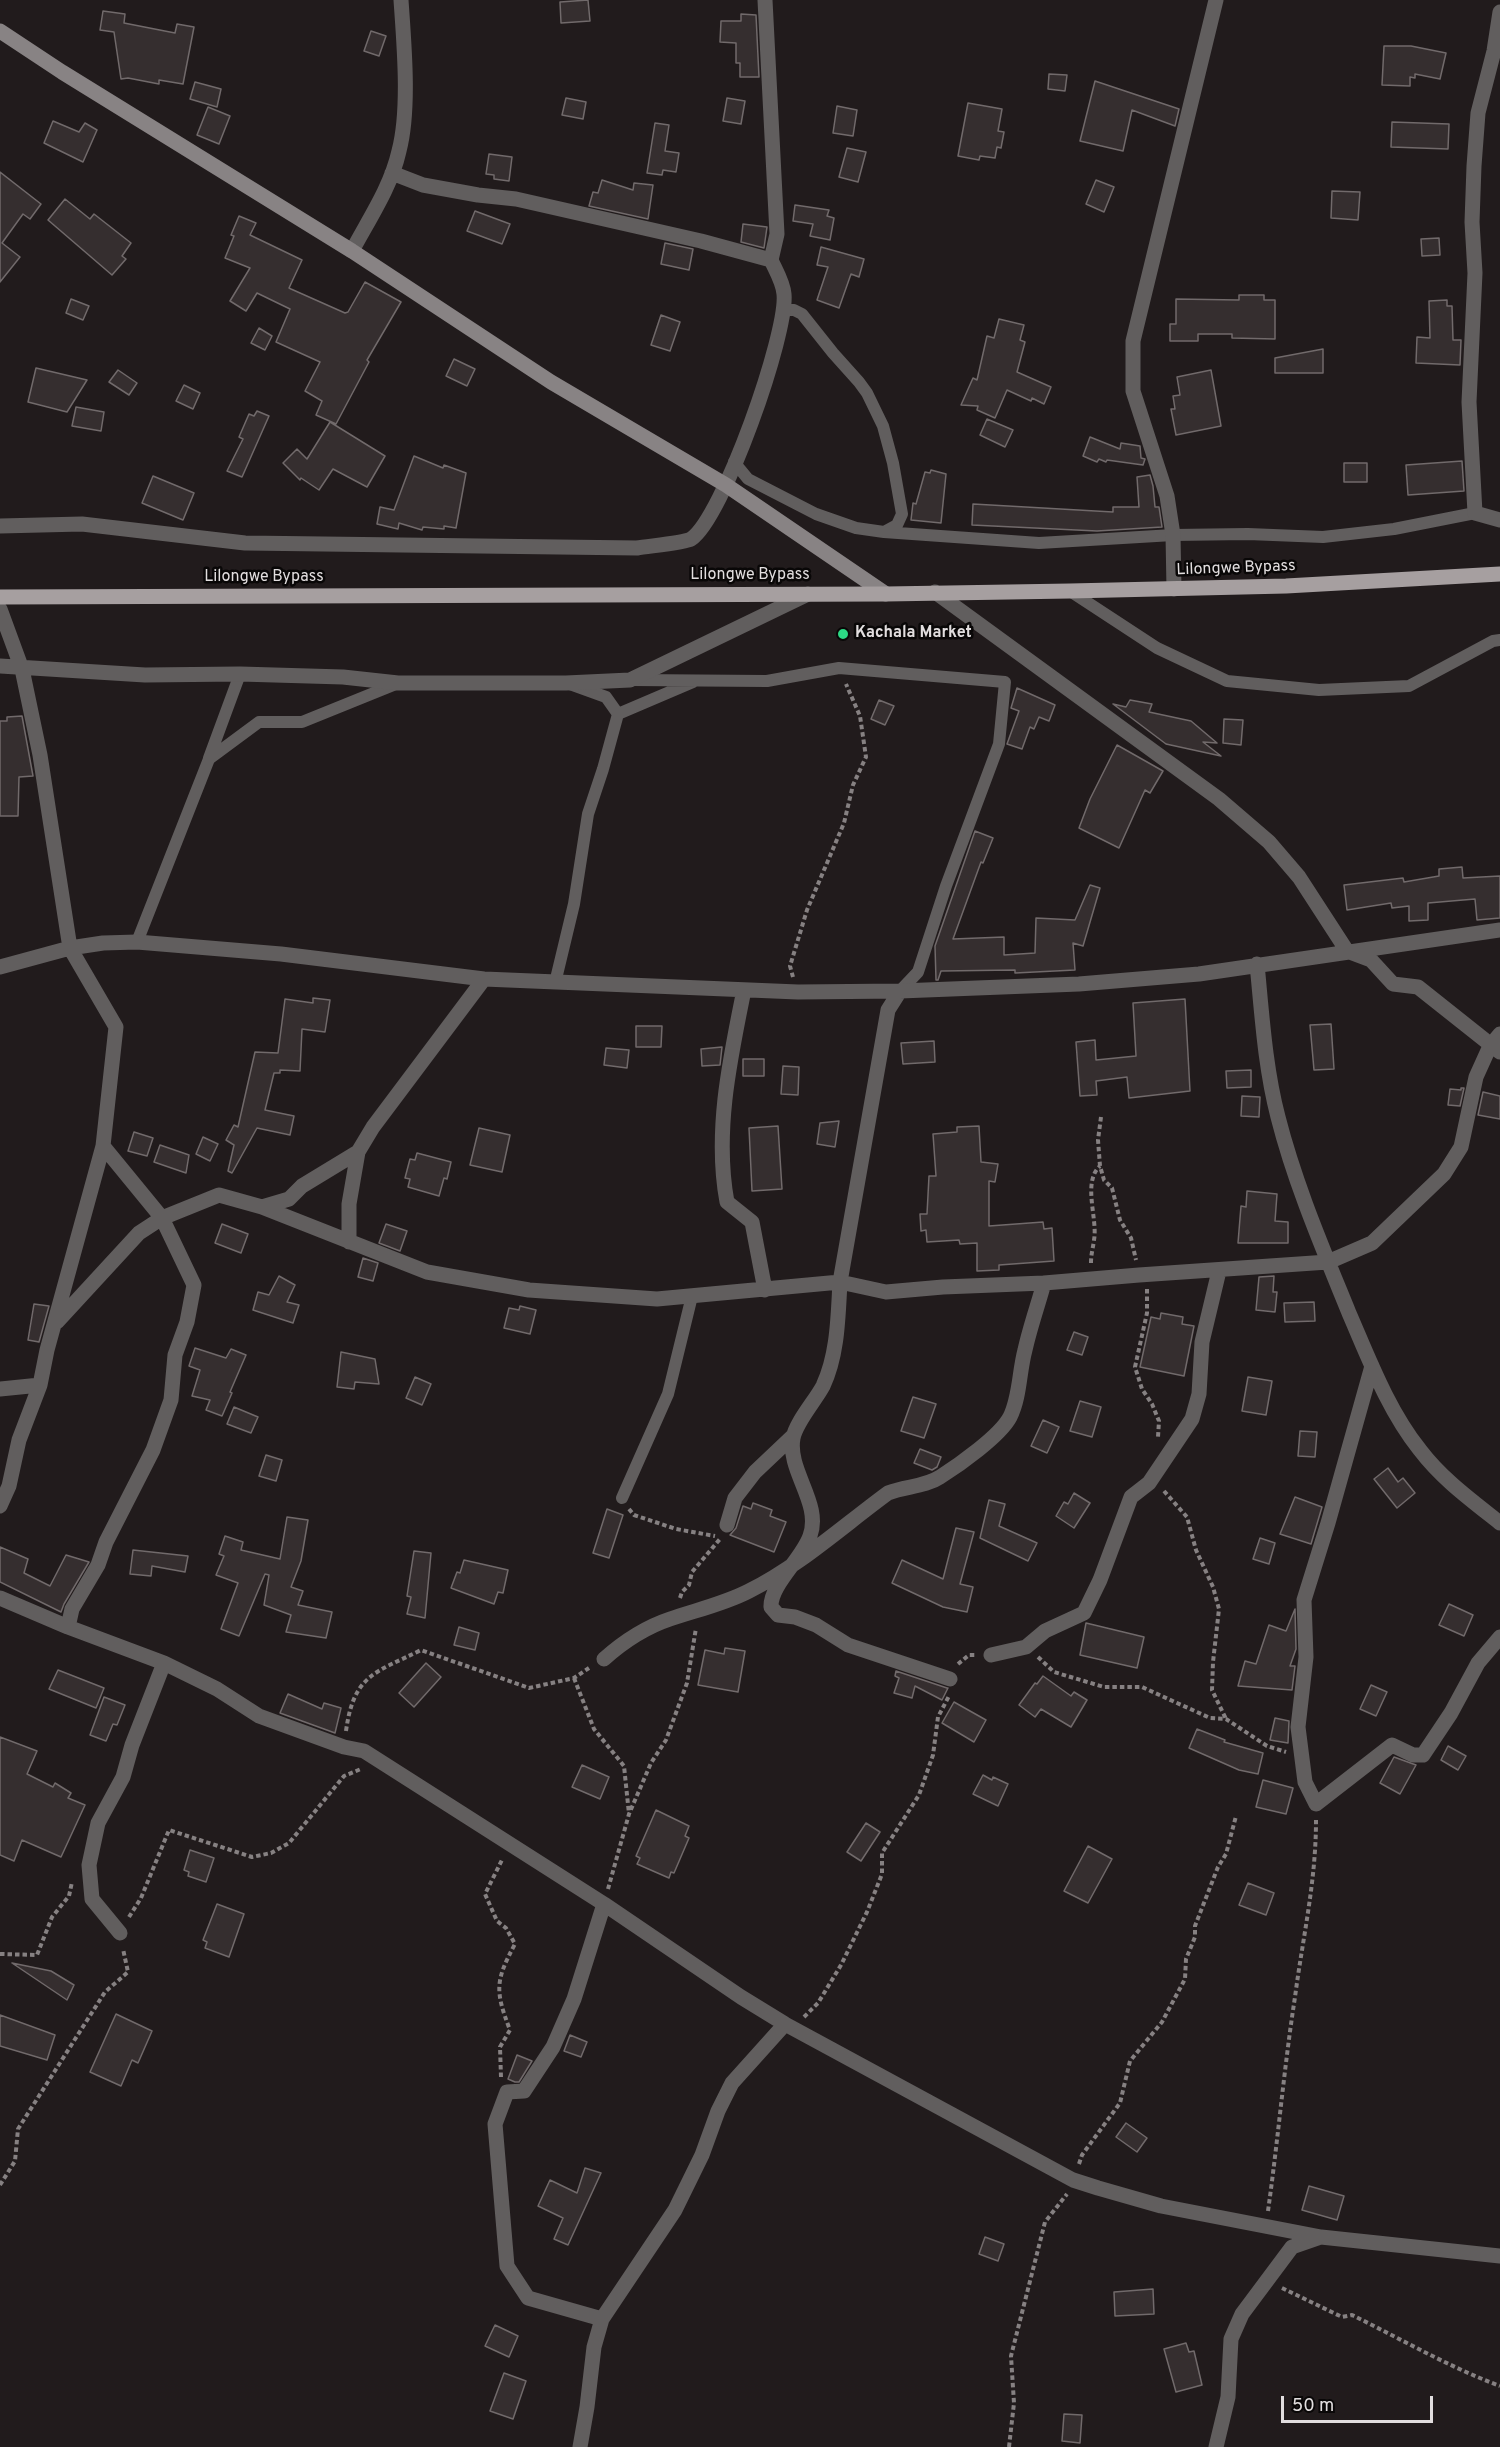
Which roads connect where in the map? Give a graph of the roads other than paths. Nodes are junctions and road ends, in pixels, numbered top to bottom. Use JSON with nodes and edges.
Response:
{"nodes":[{"id":1,"x":401,"y":0,"type":"edge"},
{"id":2,"x":765,"y":0,"type":"edge"},
{"id":3,"x":1216,"y":0,"type":"edge"},
{"id":4,"x":1500,"y":12,"type":"edge"},
{"id":5,"x":0,"y":31,"type":"edge"},
{"id":6,"x":392,"y":173,"type":"junction"},
{"id":7,"x":351,"y":250,"type":"junction"},
{"id":8,"x":771,"y":260,"type":"junction"},
{"id":9,"x":781,"y":320,"type":"junction"},
{"id":10,"x":734,"y":462,"type":"junction"},
{"id":11,"x":726,"y":485,"type":"junction"},
{"id":12,"x":1475,"y":513,"type":"junction"},
{"id":13,"x":1500,"y":520,"type":"edge"},
{"id":14,"x":0,"y":526,"type":"edge"},
{"id":15,"x":884,"y":532,"type":"junction"},
{"id":16,"x":1173,"y":535,"type":"junction"},
{"id":17,"x":1500,"y":574,"type":"edge"},
{"id":18,"x":1174,"y":589,"type":"junction"},
{"id":19,"x":1070,"y":591,"type":"junction"},
{"id":20,"x":935,"y":592,"type":"junction"},
{"id":21,"x":808,"y":594,"type":"junction"},
{"id":22,"x":886,"y":594,"type":"junction"},
{"id":23,"x":0,"y":597,"type":"edge"},
{"id":24,"x":0,"y":609,"type":"edge"},
{"id":25,"x":1500,"y":640,"type":"edge"},
{"id":26,"x":0,"y":666,"type":"edge"},
{"id":27,"x":22,"y":669,"type":"junction"},
{"id":28,"x":240,"y":674,"type":"junction"},
{"id":29,"x":630,"y":680,"type":"junction"},
{"id":30,"x":697,"y":681,"type":"junction"},
{"id":31,"x":398,"y":683,"type":"junction"},
{"id":32,"x":566,"y":683,"type":"junction"},
{"id":33,"x":618,"y":714,"type":"junction"},
{"id":34,"x":209,"y":759,"type":"junction"},
{"id":35,"x":1500,"y":930,"type":"edge"},
{"id":36,"x":136,"y":942,"type":"junction"},
{"id":37,"x":70,"y":948,"type":"junction"},
{"id":38,"x":1347,"y":951,"type":"junction"},
{"id":39,"x":1257,"y":964,"type":"junction"},
{"id":40,"x":0,"y":967,"type":"edge"},
{"id":41,"x":484,"y":979,"type":"junction"},
{"id":42,"x":555,"y":983,"type":"junction"},
{"id":43,"x":744,"y":990,"type":"junction"},
{"id":44,"x":900,"y":991,"type":"junction"},
{"id":45,"x":1497,"y":1044,"type":"edge"},
{"id":46,"x":104,"y":1146,"type":"junction"},
{"id":47,"x":358,"y":1152,"type":"junction"},
{"id":48,"x":262,"y":1207,"type":"junction"},
{"id":49,"x":162,"y":1218,"type":"junction"},
{"id":50,"x":349,"y":1242,"type":"junction"},
{"id":51,"x":1328,"y":1262,"type":"junction"},
{"id":52,"x":1219,"y":1271,"type":"junction"},
{"id":53,"x":840,"y":1282,"type":"junction"},
{"id":54,"x":1044,"y":1283,"type":"junction"},
{"id":55,"x":765,"y":1290,"type":"junction"},
{"id":56,"x":692,"y":1296,"type":"junction"},
{"id":57,"x":56,"y":1324,"type":"junction"},
{"id":58,"x":1372,"y":1366,"type":"junction"},
{"id":59,"x":40,"y":1385,"type":"junction"},
{"id":60,"x":0,"y":1389,"type":"edge"},
{"id":61,"x":793,"y":1436,"type":"junction"},
{"id":62,"x":622,"y":1498,"type":"road end"},
{"id":63,"x":0,"y":1506,"type":"edge"},
{"id":64,"x":1500,"y":1523,"type":"edge"},
{"id":65,"x":724,"y":1531,"type":"road end"},
{"id":66,"x":797,"y":1562,"type":"junction"},
{"id":67,"x":0,"y":1598,"type":"edge"},
{"id":68,"x":68,"y":1627,"type":"junction"},
{"id":69,"x":1500,"y":1637,"type":"edge"},
{"id":70,"x":991,"y":1655,"type":"road end"},
{"id":71,"x":604,"y":1659,"type":"road end"},
{"id":72,"x":164,"y":1663,"type":"junction"},
{"id":73,"x":950,"y":1679,"type":"road end"},
{"id":74,"x":604,"y":1904,"type":"junction"},
{"id":75,"x":120,"y":1933,"type":"road end"},
{"id":76,"x":789,"y":2026,"type":"junction"},
{"id":77,"x":1321,"y":2237,"type":"junction"},
{"id":78,"x":1500,"y":2256,"type":"edge"},
{"id":79,"x":602,"y":2319,"type":"junction"},
{"id":80,"x":580,"y":2447,"type":"edge"},
{"id":81,"x":1216,"y":2447,"type":"edge"}],
"edges":[{"from":1,"to":6,"type":"street"},
{"from":2,"to":8,"type":"street"},
{"from":3,"to":16,"type":"street"},
{"from":4,"to":12,"type":"street"},
{"from":5,"to":7,"type":"street"},
{"from":6,"to":7,"type":"street"},
{"from":6,"to":8,"type":"street"},
{"from":7,"to":11,"type":"street"},
{"from":8,"to":9,"type":"street"},
{"from":9,"to":10,"type":"street"},
{"from":9,"to":15,"type":"lane"},
{"from":10,"to":11,"type":"street"},
{"from":10,"to":15,"type":"lane"},
{"from":11,"to":14,"type":"street"},
{"from":11,"to":22,"type":"street"},
{"from":12,"to":13,"type":"street"},
{"from":12,"to":16,"type":"lane"},
{"from":15,"to":16,"type":"lane"},
{"from":16,"to":18,"type":"street"},
{"from":17,"to":18,"type":"main road","name":"Lilongwe Bypass"},
{"from":18,"to":19,"type":"main road","name":"Lilongwe Bypass"},
{"from":19,"to":20,"type":"main road","name":"Lilongwe Bypass"},
{"from":19,"to":25,"type":"lane"},
{"from":20,"to":22,"type":"main road","name":"Lilongwe Bypass"},
{"from":20,"to":38,"type":"street"},
{"from":21,"to":22,"type":"main road","name":"Lilongwe Bypass"},
{"from":21,"to":23,"type":"main road","name":"Lilongwe Bypass"},
{"from":21,"to":29,"type":"street"},
{"from":24,"to":27,"type":"street"},
{"from":26,"to":27,"type":"street"},
{"from":27,"to":28,"type":"street"},
{"from":27,"to":37,"type":"street"},
{"from":28,"to":31,"type":"street"},
{"from":28,"to":34,"type":"lane"},
{"from":29,"to":30,"type":"lane"},
{"from":29,"to":32,"type":"street"},
{"from":30,"to":33,"type":"lane"},
{"from":30,"to":44,"type":"lane"},
{"from":31,"to":32,"type":"street"},
{"from":31,"to":34,"type":"lane"},
{"from":32,"to":33,"type":"lane"},
{"from":33,"to":42,"type":"lane"},
{"from":34,"to":36,"type":"lane"},
{"from":35,"to":38,"type":"street"},
{"from":36,"to":37,"type":"street"},
{"from":36,"to":41,"type":"street"},
{"from":37,"to":40,"type":"street"},
{"from":37,"to":46,"type":"street"},
{"from":38,"to":39,"type":"street"},
{"from":38,"to":45,"type":"street"},
{"from":39,"to":44,"type":"street"},
{"from":39,"to":51,"type":"street"},
{"from":41,"to":42,"type":"street"},
{"from":41,"to":47,"type":"street"},
{"from":42,"to":43,"type":"street"},
{"from":43,"to":44,"type":"street"},
{"from":43,"to":55,"type":"street"},
{"from":44,"to":53,"type":"street"},
{"from":45,"to":51,"type":"street"},
{"from":46,"to":49,"type":"street"},
{"from":46,"to":57,"type":"street"},
{"from":47,"to":48,"type":"street"},
{"from":47,"to":50,"type":"street"},
{"from":48,"to":49,"type":"street"},
{"from":48,"to":50,"type":"street"},
{"from":49,"to":57,"type":"street"},
{"from":49,"to":68,"type":"street"},
{"from":50,"to":56,"type":"street"},
{"from":51,"to":52,"type":"street"},
{"from":51,"to":58,"type":"street"},
{"from":52,"to":54,"type":"street"},
{"from":52,"to":70,"type":"street"},
{"from":53,"to":54,"type":"street"},
{"from":53,"to":55,"type":"street"},
{"from":53,"to":61,"type":"street"},
{"from":54,"to":66,"type":"street"},
{"from":55,"to":56,"type":"street"},
{"from":56,"to":62,"type":"lane"},
{"from":57,"to":59,"type":"street"},
{"from":58,"to":64,"type":"street"},
{"from":58,"to":69,"type":"street"},
{"from":59,"to":60,"type":"street"},
{"from":59,"to":63,"type":"street"},
{"from":61,"to":65,"type":"street"},
{"from":61,"to":66,"type":"street"},
{"from":66,"to":71,"type":"street"},
{"from":66,"to":73,"type":"street"},
{"from":67,"to":68,"type":"street"},
{"from":68,"to":72,"type":"street"},
{"from":72,"to":74,"type":"street"},
{"from":72,"to":75,"type":"street"},
{"from":74,"to":76,"type":"street"},
{"from":74,"to":79,"type":"street"},
{"from":76,"to":77,"type":"street"},
{"from":76,"to":79,"type":"street"},
{"from":77,"to":78,"type":"street"},
{"from":77,"to":81,"type":"street"},
{"from":79,"to":80,"type":"street"}]}
